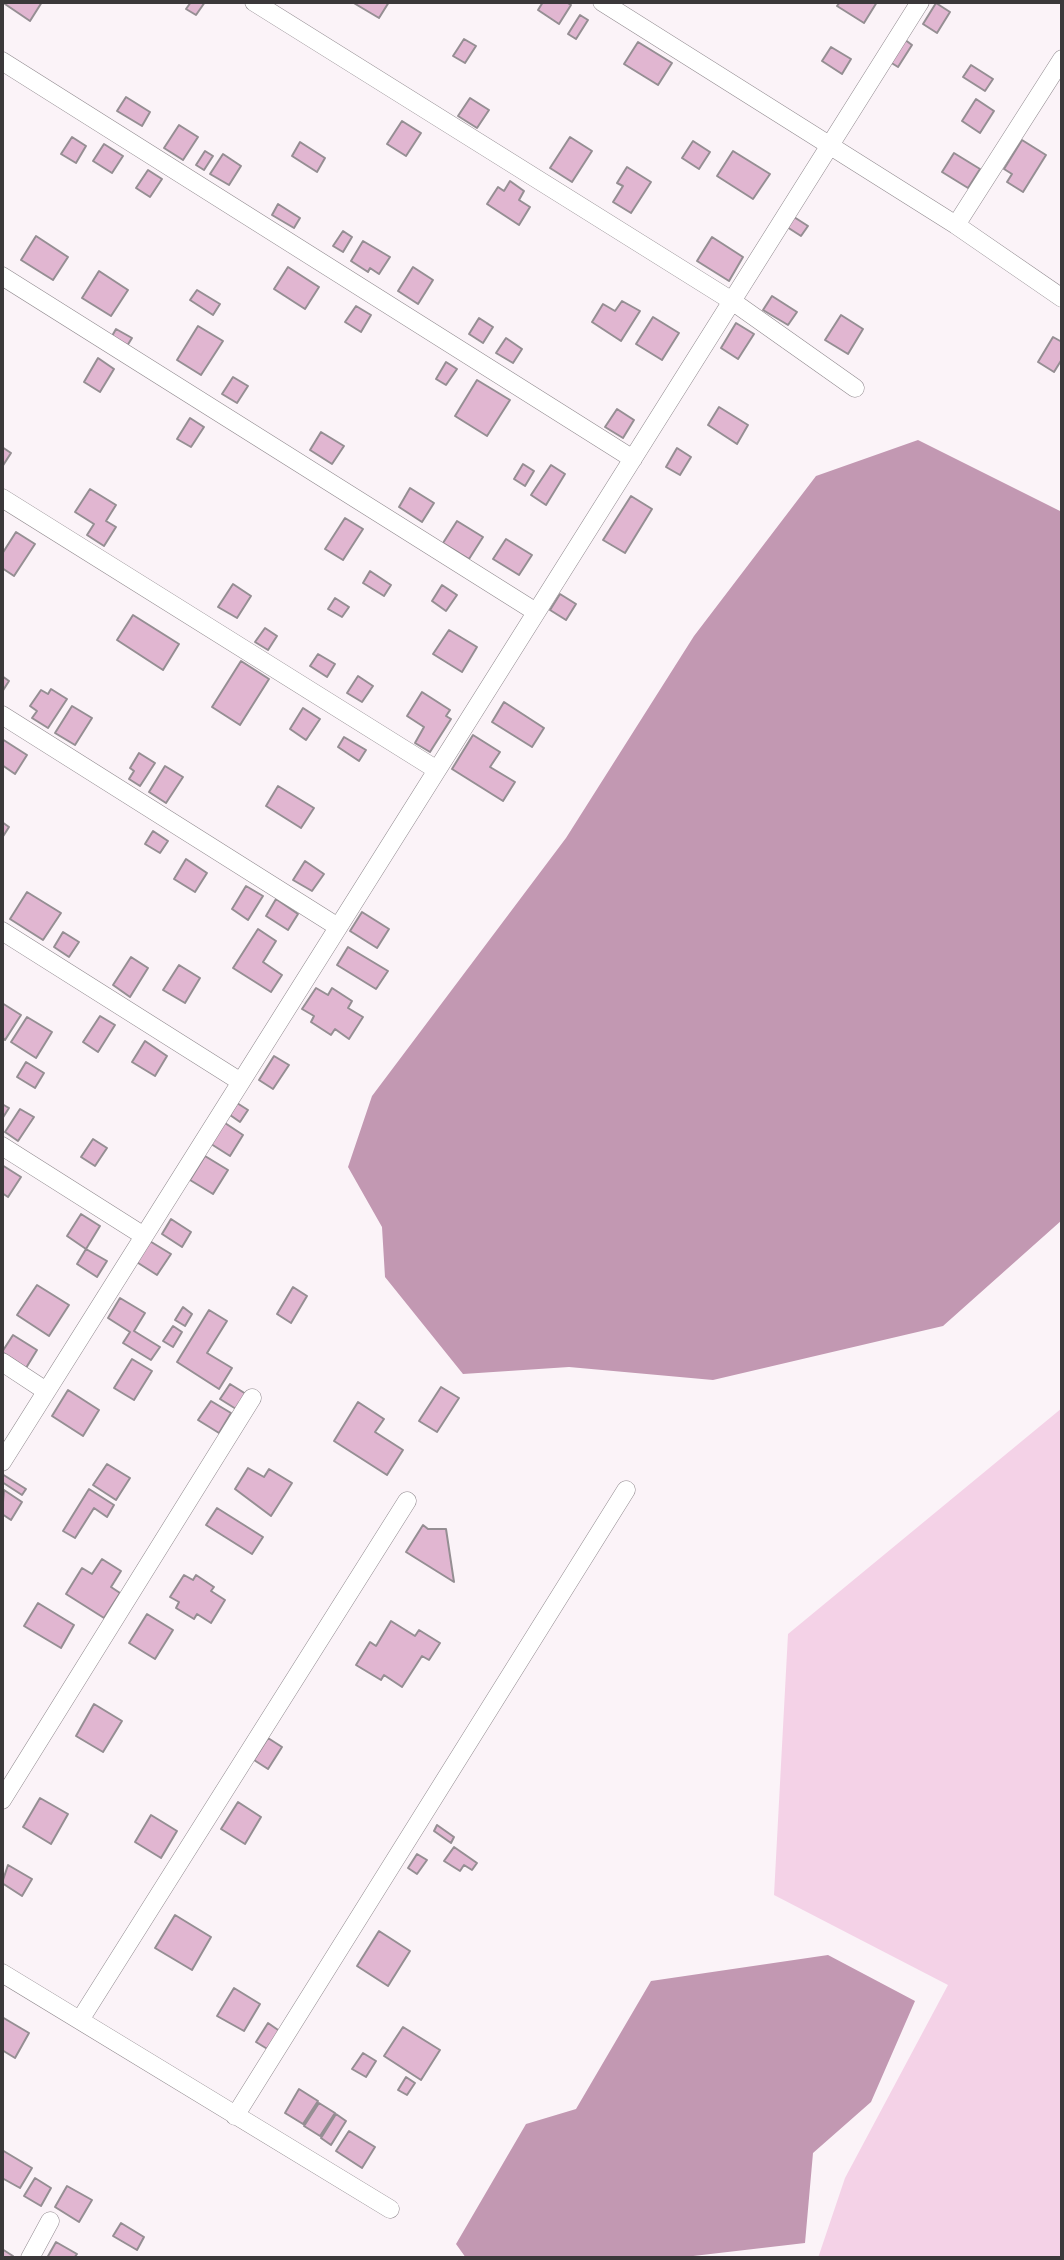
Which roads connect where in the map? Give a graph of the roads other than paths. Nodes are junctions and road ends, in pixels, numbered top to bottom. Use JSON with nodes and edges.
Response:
{"nodes":[{"id":1,"x":254,"y":2,"type":"edge"},
{"id":2,"x":602,"y":2,"type":"edge"},
{"id":3,"x":920,"y":2,"type":"edge"},
{"id":4,"x":1062,"y":59,"type":"edge"},
{"id":5,"x":2,"y":61,"type":"edge"},
{"id":6,"x":830,"y":145,"type":"junction"},
{"id":7,"x":956,"y":225,"type":"junction"},
{"id":8,"x":2,"y":276,"type":"edge"},
{"id":9,"x":1062,"y":298,"type":"edge"},
{"id":10,"x":732,"y":301,"type":"junction"},
{"id":11,"x":855,"y":388,"type":"dead end"},
{"id":12,"x":633,"y":459,"type":"junction"},
{"id":13,"x":2,"y":499,"type":"edge"},
{"id":14,"x":536,"y":612,"type":"junction"},
{"id":15,"x":2,"y":715,"type":"edge"},
{"id":16,"x":437,"y":770,"type":"junction"},
{"id":17,"x":338,"y":927,"type":"junction"},
{"id":18,"x":2,"y":931,"type":"edge"},
{"id":19,"x":240,"y":1082,"type":"junction"},
{"id":20,"x":2,"y":1146,"type":"edge"},
{"id":21,"x":144,"y":1236,"type":"junction"},
{"id":22,"x":2,"y":1362,"type":"edge"},
{"id":23,"x":47,"y":1391,"type":"junction"},
{"id":24,"x":252,"y":1398,"type":"dead end"},
{"id":25,"x":2,"y":1462,"type":"edge"},
{"id":26,"x":626,"y":1490,"type":"dead end"},
{"id":27,"x":407,"y":1501,"type":"dead end"},
{"id":28,"x":2,"y":1800,"type":"edge"},
{"id":29,"x":2,"y":1973,"type":"edge"},
{"id":30,"x":80,"y":2020,"type":"junction"},
{"id":31,"x":235,"y":2116,"type":"junction"},
{"id":32,"x":390,"y":2209,"type":"dead end"},
{"id":33,"x":50,"y":2221,"type":"dead end"},
{"id":34,"x":30,"y":2258,"type":"edge"}],
"edges":[{"from":1,"to":10,"type":"street"},
{"from":2,"to":6,"type":"street"},
{"from":3,"to":6,"type":"street"},
{"from":4,"to":7,"type":"street"},
{"from":5,"to":12,"type":"street"},
{"from":6,"to":7,"type":"street"},
{"from":6,"to":10,"type":"street"},
{"from":7,"to":9,"type":"street"},
{"from":8,"to":14,"type":"street"},
{"from":10,"to":11,"type":"street"},
{"from":10,"to":12,"type":"street"},
{"from":12,"to":14,"type":"street"},
{"from":13,"to":16,"type":"street"},
{"from":14,"to":16,"type":"street"},
{"from":15,"to":17,"type":"street"},
{"from":16,"to":17,"type":"street"},
{"from":17,"to":19,"type":"street"},
{"from":18,"to":19,"type":"street"},
{"from":19,"to":21,"type":"street"},
{"from":20,"to":21,"type":"street"},
{"from":21,"to":23,"type":"street"},
{"from":22,"to":23,"type":"street"},
{"from":23,"to":25,"type":"street"},
{"from":24,"to":28,"type":"street"},
{"from":26,"to":31,"type":"street"},
{"from":27,"to":30,"type":"street"},
{"from":29,"to":30,"type":"street"},
{"from":30,"to":31,"type":"street"},
{"from":31,"to":32,"type":"street"},
{"from":33,"to":34,"type":"street"}]}
